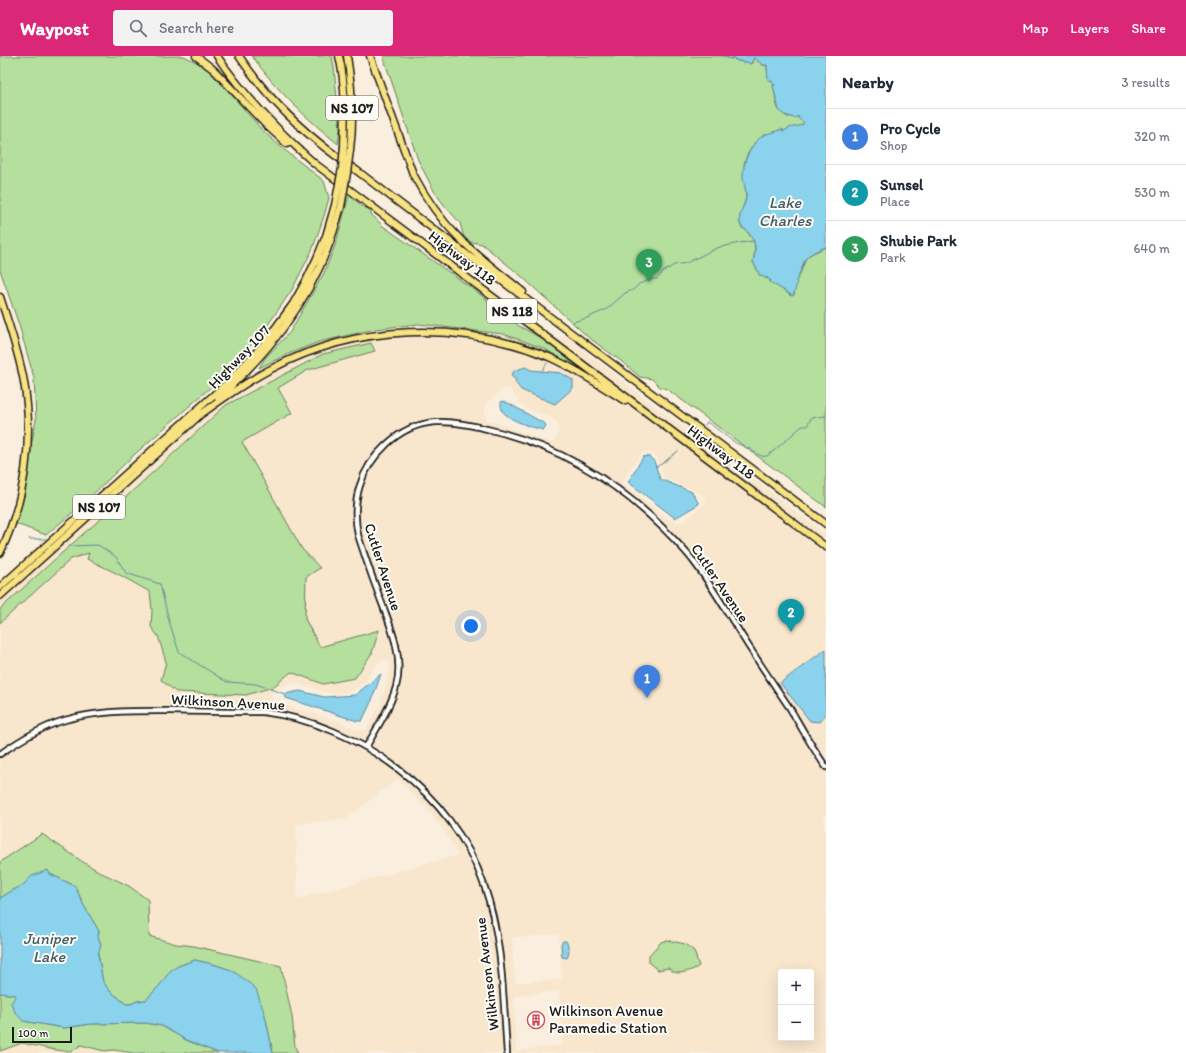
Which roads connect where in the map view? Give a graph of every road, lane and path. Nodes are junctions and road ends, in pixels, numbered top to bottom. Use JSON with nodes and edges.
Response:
{"nodes":[{"id":1,"x":196,"y":56,"type":"edge"},
{"id":2,"x":217,"y":56,"type":"edge"},
{"id":3,"x":239,"y":56,"type":"edge"},
{"id":4,"x":339,"y":56,"type":"edge"},
{"id":5,"x":347,"y":56,"type":"edge"},
{"id":6,"x":370,"y":56,"type":"edge"},
{"id":7,"x":314,"y":163,"type":"junction"},
{"id":8,"x":338,"y":206,"type":"junction"},
{"id":9,"x":0,"y":297,"type":"edge"},
{"id":10,"x":573,"y":335,"type":"junction"},
{"id":11,"x":197,"y":417,"type":"junction"},
{"id":12,"x":709,"y":460,"type":"junction"},
{"id":13,"x":826,"y":524,"type":"edge"},
{"id":14,"x":826,"y":547,"type":"edge"},
{"id":15,"x":0,"y":553,"type":"edge"},
{"id":16,"x":0,"y":587,"type":"edge"},
{"id":17,"x":0,"y":596,"type":"edge"},
{"id":18,"x":366,"y":747,"type":"junction"},
{"id":19,"x":0,"y":754,"type":"edge"},
{"id":20,"x":826,"y":767,"type":"edge"},
{"id":21,"x":507,"y":1053,"type":"edge"}],
"edges":[{"from":1,"to":7,"type":"highway"},
{"from":2,"to":7,"type":"highway","name":"Highway 118","number":"NS 118"},
{"from":3,"to":10,"type":"highway","name":"Highway 118","number":"NS 118"},
{"from":4,"to":8,"type":"highway","bridge":true},
{"from":5,"to":8,"type":"highway","name":"Highway 107","number":"NS 107","bridge":true},
{"from":6,"to":10,"type":"highway"},
{"from":7,"to":12,"type":"highway","name":"Highway 118","number":"NS 118"},
{"from":8,"to":11,"type":"highway","name":"Highway 107","number":"NS 107"},
{"from":8,"to":16,"type":"highway"},
{"from":9,"to":15,"type":"highway"},
{"from":10,"to":13,"type":"highway","name":"Highway 118","number":"NS 118"},
{"from":11,"to":12,"type":"highway"},
{"from":11,"to":17,"type":"highway","name":"Highway 107","number":"NS 107"},
{"from":12,"to":14,"type":"highway","name":"Highway 118","number":"NS 118"},
{"from":18,"to":19,"type":"street","name":"Wilkinson Avenue"},
{"from":18,"to":20,"type":"street","name":"Cutler Avenue"},
{"from":18,"to":21,"type":"street","name":"Wilkinson Avenue"}]}
